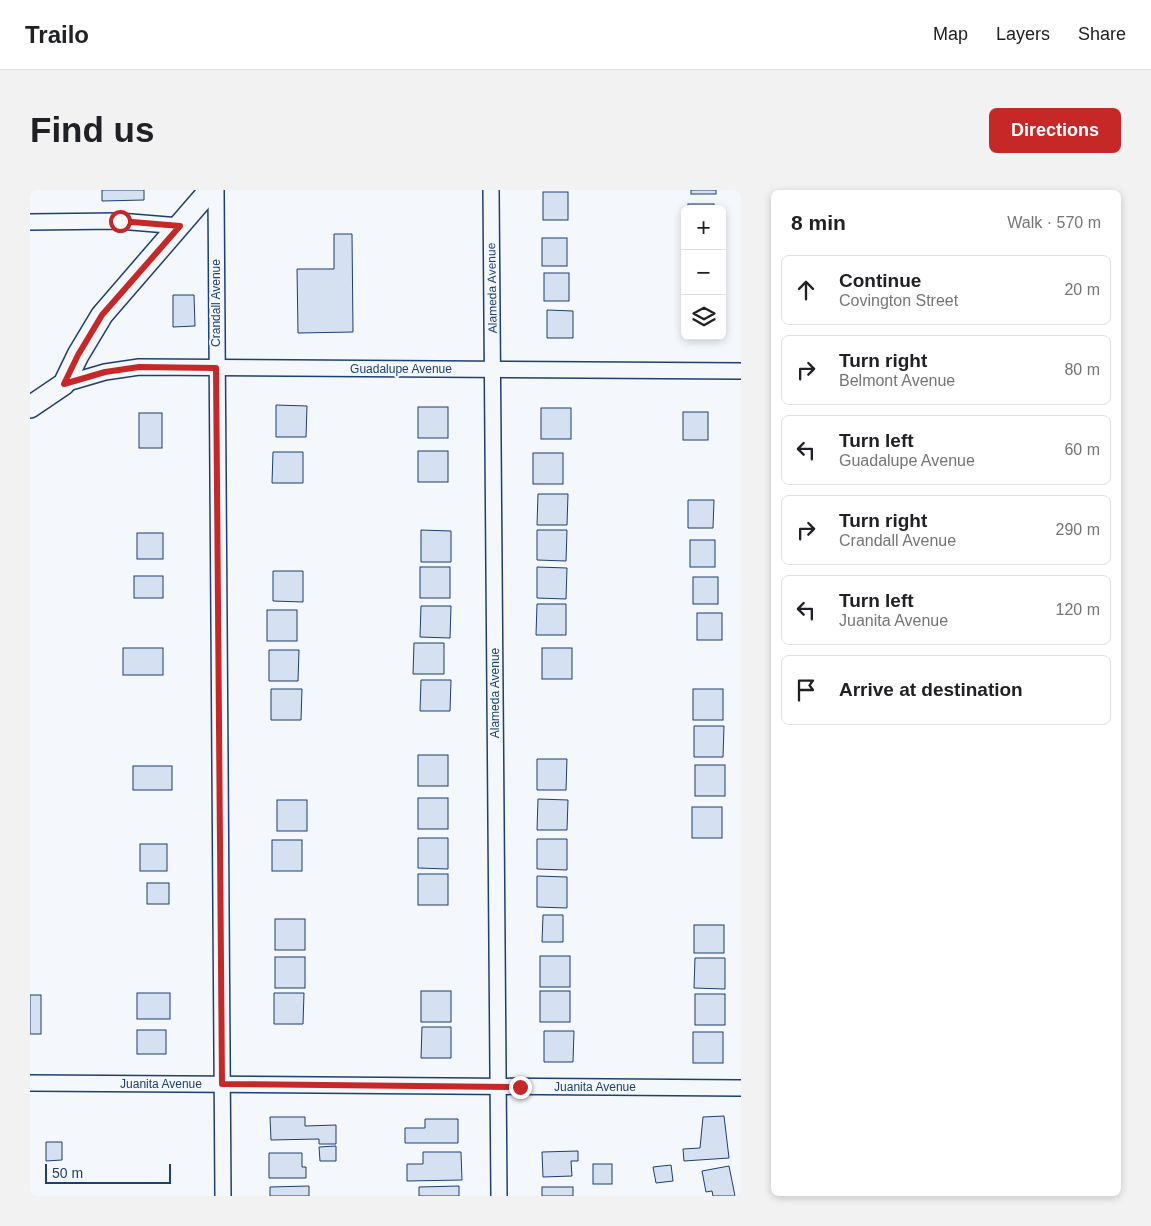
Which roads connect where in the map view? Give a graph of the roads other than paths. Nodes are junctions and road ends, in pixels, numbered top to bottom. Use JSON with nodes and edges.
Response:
{"nodes":[{"id":1,"x":210,"y":190,"type":"edge"},
{"id":2,"x":216,"y":190,"type":"edge"},
{"id":3,"x":491,"y":190,"type":"edge"},
{"id":4,"x":30,"y":222,"type":"edge"},
{"id":5,"x":180,"y":226,"type":"junction"},
{"id":6,"x":216,"y":368,"type":"junction"},
{"id":7,"x":492,"y":369,"type":"junction"},
{"id":8,"x":741,"y":371,"type":"edge"},
{"id":9,"x":64,"y":384,"type":"junction"},
{"id":10,"x":30,"y":407,"type":"edge"},
{"id":11,"x":30,"y":1083,"type":"edge"},
{"id":12,"x":222,"y":1084,"type":"junction"},
{"id":13,"x":498,"y":1087,"type":"junction"},
{"id":14,"x":741,"y":1088,"type":"edge"},
{"id":15,"x":223,"y":1196,"type":"edge"},
{"id":16,"x":499,"y":1196,"type":"edge"}],
"edges":[{"from":1,"to":5,"type":"main road"},
{"from":2,"to":6,"type":"street","name":"Crandall Avenue"},
{"from":3,"to":7,"type":"street","name":"Alameda Avenue"},
{"from":4,"to":5,"type":"street"},
{"from":5,"to":9,"type":"main road"},
{"from":6,"to":7,"type":"street","name":"Guadalupe Avenue"},
{"from":6,"to":9,"type":"street","name":"Guadalupe Avenue"},
{"from":6,"to":12,"type":"street","name":"Crandall Avenue"},
{"from":7,"to":8,"type":"street","name":"Guadalupe Avenue"},
{"from":7,"to":13,"type":"street","name":"Alameda Avenue"},
{"from":9,"to":10,"type":"main road"},
{"from":11,"to":12,"type":"street","name":"Juanita Avenue"},
{"from":12,"to":13,"type":"street","name":"Juanita Avenue"},
{"from":12,"to":15,"type":"street","name":"Crandall Avenue"},
{"from":13,"to":14,"type":"street","name":"Juanita Avenue"},
{"from":13,"to":16,"type":"street","name":"Alameda Avenue"}]}
